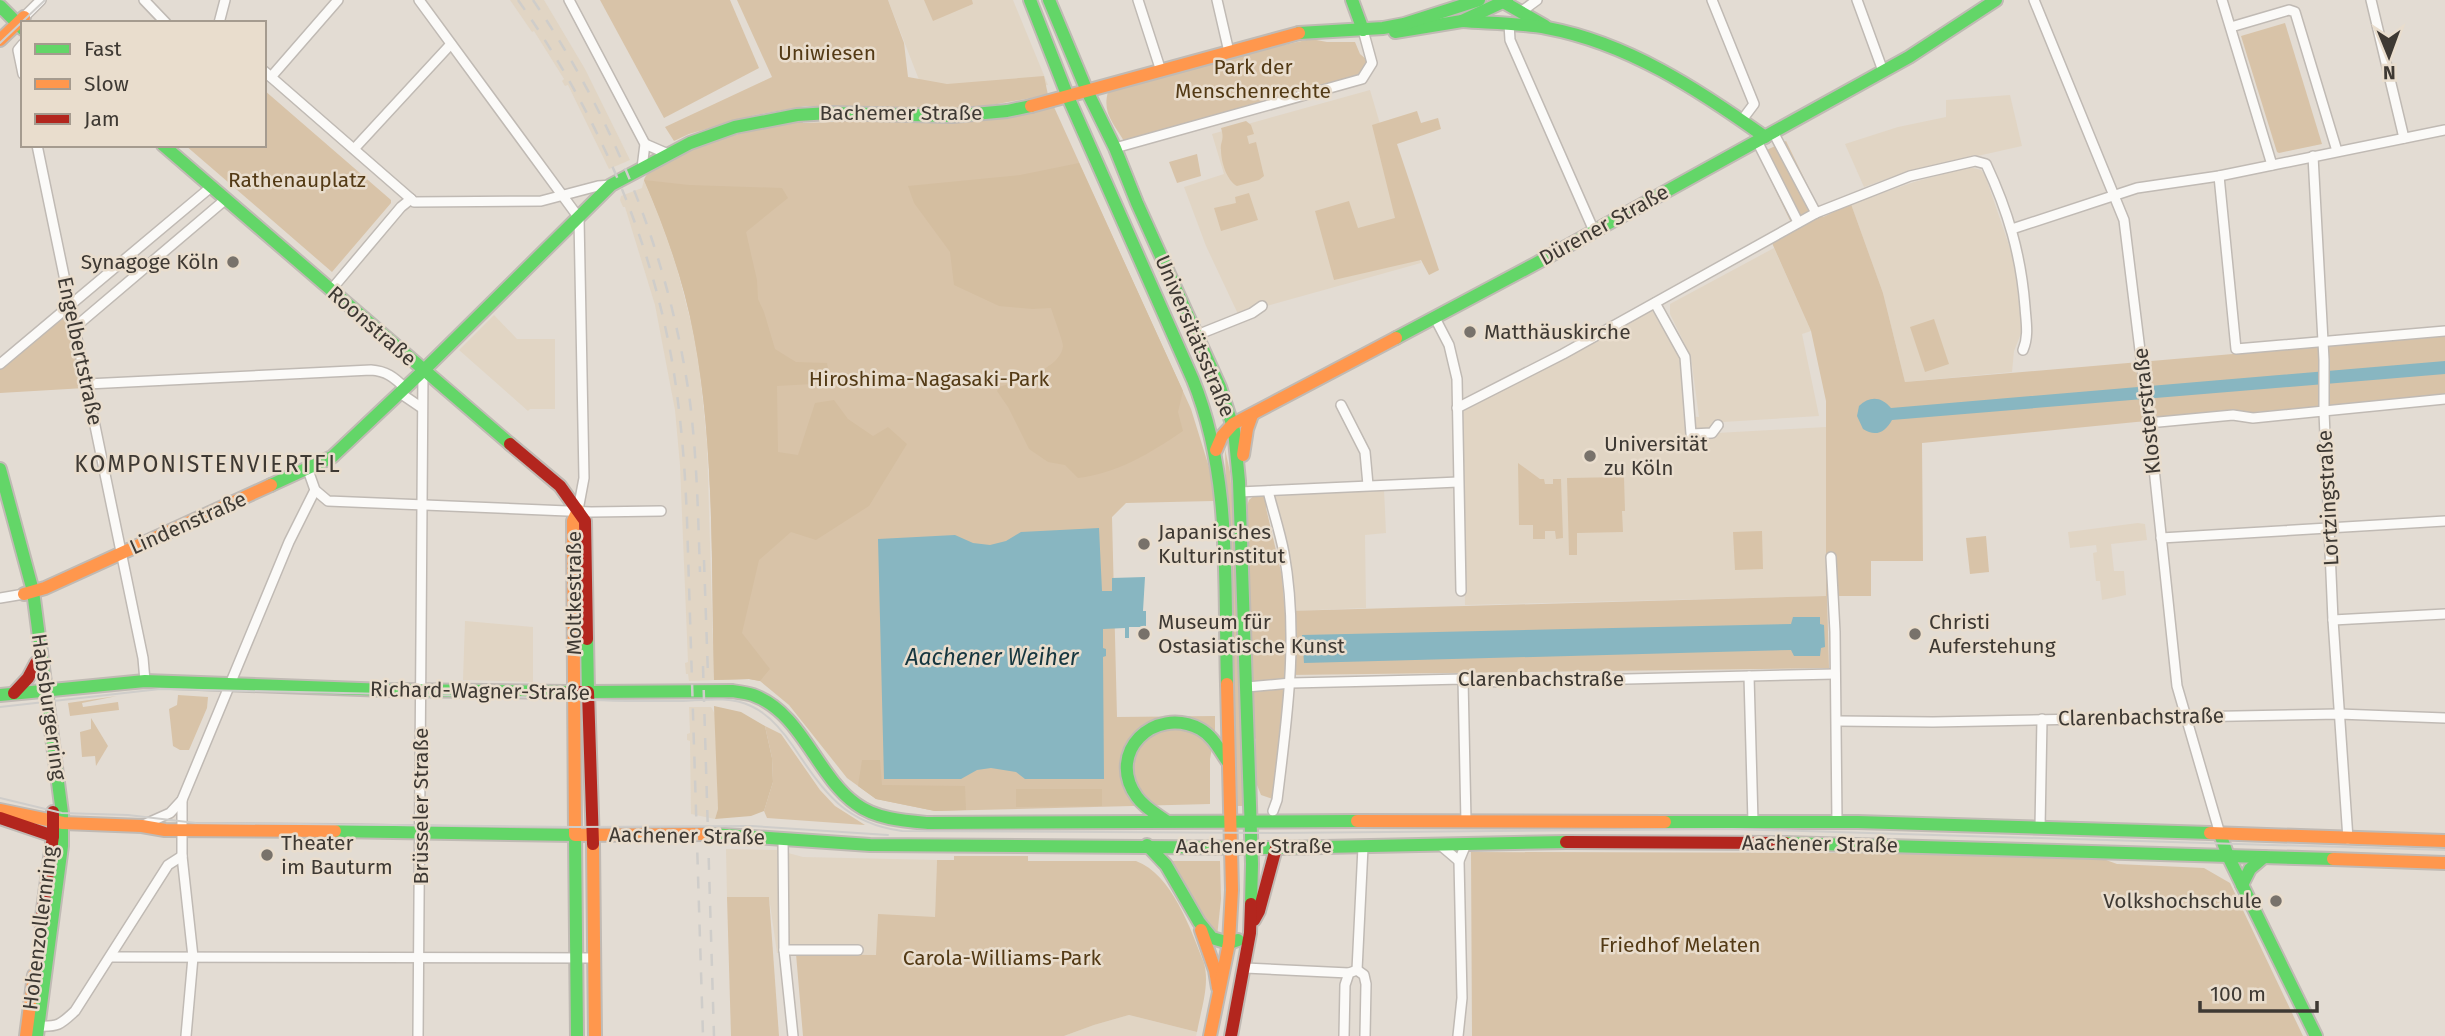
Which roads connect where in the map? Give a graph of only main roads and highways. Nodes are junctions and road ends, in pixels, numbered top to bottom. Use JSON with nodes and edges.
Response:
{"nodes":[{"id":1,"x":8,"y":0,"type":"edge"},
{"id":2,"x":1030,"y":0,"type":"edge"},
{"id":3,"x":1049,"y":0,"type":"edge"},
{"id":4,"x":1352,"y":0,"type":"edge"},
{"id":5,"x":1479,"y":0,"type":"edge"},
{"id":6,"x":1996,"y":0,"type":"edge"},
{"id":7,"x":1503,"y":1,"type":"edge"},
{"id":8,"x":0,"y":6,"type":"edge"},
{"id":9,"x":22,"y":21,"type":"edge"},
{"id":10,"x":1462,"y":21,"type":"junction"},
{"id":11,"x":21,"y":22,"type":"edge"},
{"id":12,"x":21,"y":24,"type":"edge"},
{"id":13,"x":1548,"y":28,"type":"junction"},
{"id":14,"x":1363,"y":30,"type":"junction"},
{"id":15,"x":0,"y":40,"type":"edge"},
{"id":16,"x":1087,"y":91,"type":"junction"},
{"id":17,"x":1068,"y":97,"type":"junction"},
{"id":18,"x":1765,"y":137,"type":"junction"},
{"id":19,"x":165,"y":147,"type":"edge"},
{"id":20,"x":611,"y":186,"type":"joint"},
{"id":21,"x":1137,"y":203,"type":"junction"},
{"id":22,"x":1116,"y":207,"type":"junction"},
{"id":23,"x":423,"y":371,"type":"junction"},
{"id":24,"x":1205,"y":408,"type":"junction"},
{"id":25,"x":1252,"y":415,"type":"junction"},
{"id":26,"x":1233,"y":424,"type":"junction"},
{"id":27,"x":1216,"y":450,"type":"junction"},
{"id":28,"x":1238,"y":453,"type":"junction"},
{"id":29,"x":0,"y":469,"type":"edge"},
{"id":30,"x":1239,"y":486,"type":"junction"},
{"id":31,"x":0,"y":498,"type":"edge"},
{"id":32,"x":578,"y":510,"type":"junction"},
{"id":33,"x":28,"y":593,"type":"junction"},
{"id":34,"x":36,"y":663,"type":"junction"},
{"id":35,"x":44,"y":692,"type":"junction"},
{"id":36,"x":588,"y":692,"type":"junction"},
{"id":37,"x":14,"y":693,"type":"junction"},
{"id":38,"x":574,"y":693,"type":"junction"},
{"id":39,"x":0,"y":695,"type":"edge"},
{"id":40,"x":1228,"y":763,"type":"junction"},
{"id":41,"x":863,"y":808,"type":"joint"},
{"id":42,"x":0,"y":810,"type":"edge"},
{"id":43,"x":0,"y":818,"type":"edge"},
{"id":44,"x":1166,"y":821,"type":"junction"},
{"id":45,"x":1230,"y":821,"type":"junction"},
{"id":46,"x":1250,"y":821,"type":"junction"},
{"id":47,"x":1395,"y":821,"type":"junction"},
{"id":48,"x":58,"y":822,"type":"junction"},
{"id":49,"x":1353,"y":822,"type":"junction"},
{"id":50,"x":2220,"y":834,"type":"junction"},
{"id":51,"x":575,"y":835,"type":"junction"},
{"id":52,"x":593,"y":835,"type":"junction"},
{"id":53,"x":52,"y":836,"type":"junction"},
{"id":54,"x":2445,"y":841,"type":"edge"},
{"id":55,"x":1147,"y":845,"type":"junction"},
{"id":56,"x":1347,"y":846,"type":"junction"},
{"id":57,"x":1231,"y":847,"type":"junction"},
{"id":58,"x":1251,"y":847,"type":"junction"},
{"id":59,"x":1363,"y":847,"type":"junction"},
{"id":60,"x":1276,"y":848,"type":"junction"},
{"id":61,"x":2204,"y":855,"type":"junction"},
{"id":62,"x":2228,"y":856,"type":"junction"},
{"id":63,"x":2264,"y":857,"type":"junction"},
{"id":64,"x":2445,"y":863,"type":"edge"},
{"id":65,"x":2242,"y":885,"type":"junction"},
{"id":66,"x":1199,"y":922,"type":"junction"},
{"id":67,"x":1250,"y":929,"type":"junction"},
{"id":68,"x":1229,"y":943,"type":"junction"},
{"id":69,"x":1219,"y":995,"type":"junction"},
{"id":70,"x":38,"y":1031,"type":"edge"},
{"id":71,"x":26,"y":1036,"type":"edge"},
{"id":72,"x":577,"y":1036,"type":"edge"},
{"id":73,"x":595,"y":1036,"type":"edge"},
{"id":74,"x":1210,"y":1036,"type":"edge"},
{"id":75,"x":1231,"y":1036,"type":"edge"},
{"id":76,"x":2316,"y":1036,"type":"edge"}],
"edges":[{"from":1,"to":9,"type":"main road"},
{"from":2,"to":17,"type":"main road","name":"Universitätsstraße"},
{"from":3,"to":16,"type":"main road","name":"Universitätsstraße"},
{"from":4,"to":14,"type":"main road"},
{"from":5,"to":14,"type":"main road","name":"Bachemer Straße"},
{"from":6,"to":18,"type":"main road","name":"Dürener Straße"},
{"from":7,"to":10,"type":"main road","name":"Bachemer Straße"},
{"from":7,"to":13,"type":"main road"},
{"from":8,"to":11,"type":"main road"},
{"from":10,"to":13,"type":"main road"},
{"from":10,"to":14,"type":"main road","name":"Bachemer Straße"},
{"from":12,"to":15,"type":"main road"},
{"from":13,"to":18,"type":"main road"},
{"from":14,"to":16,"type":"main road","name":"Bachemer Straße"},
{"from":16,"to":17,"type":"main road","name":"Bachemer Straße"},
{"from":16,"to":21,"type":"main road","name":"Universitätsstraße"},
{"from":17,"to":20,"type":"main road","name":"Bachemer Straße"},
{"from":17,"to":22,"type":"main road","name":"Universitätsstraße"},
{"from":18,"to":25,"type":"main road","name":"Dürener Straße"},
{"from":19,"to":23,"type":"main road","name":"Roonstraße"},
{"from":20,"to":23,"type":"main road","name":"Lindenstraße"},
{"from":21,"to":22,"type":"main road"},
{"from":21,"to":26,"type":"main road","name":"Universitätsstraße"},
{"from":22,"to":24,"type":"main road","name":"Universitätsstraße"},
{"from":23,"to":32,"type":"main road","name":"Roonstraße"},
{"from":23,"to":33,"type":"main road","name":"Lindenstraße"},
{"from":24,"to":26,"type":"main road"},
{"from":24,"to":27,"type":"main road","name":"Universitätsstraße"},
{"from":25,"to":26,"type":"main road","name":"Dürener Straße"},
{"from":25,"to":30,"type":"main road"},
{"from":26,"to":27,"type":"main road"},
{"from":26,"to":28,"type":"main road","name":"Universitätsstraße"},
{"from":27,"to":28,"type":"main road"},
{"from":27,"to":40,"type":"main road","name":"Universitätsstraße"},
{"from":28,"to":30,"type":"main road","name":"Universitätsstraße"},
{"from":29,"to":33,"type":"main road"},
{"from":30,"to":46,"type":"main road","name":"Universitätsstraße"},
{"from":31,"to":33,"type":"main road"},
{"from":32,"to":36,"type":"main road","name":"Moltkestraße"},
{"from":32,"to":38,"type":"main road","name":"Moltkestraße"},
{"from":33,"to":34,"type":"main road","name":"Habsburgerring"},
{"from":33,"to":35,"type":"main road","name":"Habsburgerring"},
{"from":34,"to":35,"type":"main road","name":"Habsburgerring"},
{"from":34,"to":37,"type":"main road"},
{"from":35,"to":37,"type":"main road","name":"Richard-Wagner-Straße"},
{"from":35,"to":38,"type":"main road","name":"Richard-Wagner-Straße"},
{"from":35,"to":48,"type":"main road","name":"Habsburgerring"},
{"from":36,"to":38,"type":"main road","name":"Richard-Wagner-Straße"},
{"from":36,"to":41,"type":"main road","name":"Richard-Wagner-Straße"},
{"from":36,"to":52,"type":"main road","name":"Moltkestraße"},
{"from":37,"to":39,"type":"main road","name":"Richard-Wagner-Straße"},
{"from":38,"to":51,"type":"main road","name":"Moltkestraße"},
{"from":40,"to":44,"type":"main road"},
{"from":40,"to":45,"type":"main road","name":"Universitätsstraße"},
{"from":41,"to":44,"type":"main road","name":"Aachener Straße"},
{"from":42,"to":48,"type":"main road","name":"Aachener Straße"},
{"from":43,"to":53,"type":"main road"},
{"from":44,"to":45,"type":"main road","name":"Aachener Straße"},
{"from":45,"to":46,"type":"main road","name":"Aachener Straße"},
{"from":45,"to":57,"type":"main road","name":"Universitätsstraße"},
{"from":46,"to":49,"type":"main road","name":"Aachener Straße"},
{"from":46,"to":58,"type":"main road","name":"Universitätsstraße"},
{"from":47,"to":49,"type":"main road","name":"Aachener Straße"},
{"from":47,"to":50,"type":"main road","name":"Aachener Straße"},
{"from":47,"to":59,"type":"main road"},
{"from":48,"to":51,"type":"main road","name":"Aachener Straße"},
{"from":48,"to":53,"type":"main road","name":"Hohenzollernring"},
{"from":48,"to":70,"type":"main road","name":"Hohenzollernring"},
{"from":49,"to":56,"type":"main road"},
{"from":50,"to":54,"type":"main road","name":"Aachener Straße"},
{"from":50,"to":61,"type":"main road"},
{"from":50,"to":62,"type":"main road"},
{"from":51,"to":52,"type":"main road","name":"Aachener Straße"},
{"from":51,"to":72,"type":"main road","name":"Moltkestraße"},
{"from":52,"to":55,"type":"main road","name":"Aachener Straße"},
{"from":52,"to":73,"type":"main road","name":"Moltkestraße"},
{"from":53,"to":71,"type":"main road","name":"Hohenzollernring"},
{"from":55,"to":57,"type":"main road","name":"Aachener Straße"},
{"from":55,"to":66,"type":"main road"},
{"from":56,"to":59,"type":"main road","name":"Aachener Straße"},
{"from":56,"to":60,"type":"main road","name":"Aachener Straße"},
{"from":57,"to":58,"type":"main road","name":"Aachener Straße"},
{"from":57,"to":68,"type":"main road","name":"Universitätsstraße"},
{"from":58,"to":60,"type":"main road","name":"Aachener Straße"},
{"from":58,"to":67,"type":"main road","name":"Universitätsstraße"},
{"from":59,"to":61,"type":"main road","name":"Aachener Straße"},
{"from":60,"to":67,"type":"main road"},
{"from":61,"to":62,"type":"main road","name":"Aachener Straße"},
{"from":62,"to":63,"type":"main road","name":"Aachener Straße"},
{"from":62,"to":65,"type":"main road"},
{"from":63,"to":64,"type":"main road","name":"Aachener Straße"},
{"from":63,"to":65,"type":"main road"},
{"from":65,"to":76,"type":"main road"},
{"from":66,"to":68,"type":"main road"},
{"from":66,"to":69,"type":"main road"},
{"from":67,"to":68,"type":"main road"},
{"from":67,"to":75,"type":"main road"},
{"from":68,"to":69,"type":"main road","name":"Universitätsstraße"},
{"from":69,"to":74,"type":"main road","name":"Universitätsstraße"}]}
